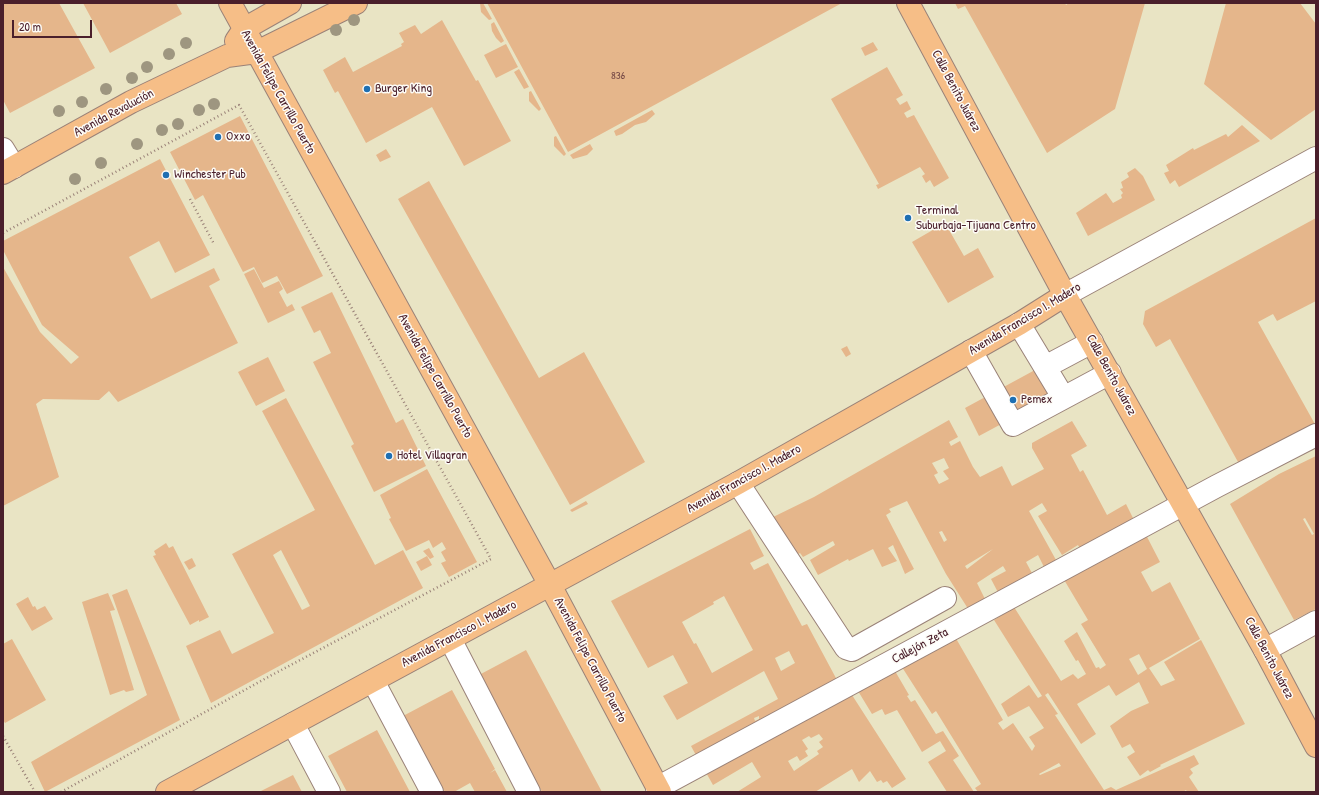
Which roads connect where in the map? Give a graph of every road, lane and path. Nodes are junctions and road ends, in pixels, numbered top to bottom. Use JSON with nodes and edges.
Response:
{"nodes":[{"id":1,"x":230,"y":3,"type":"edge"},
{"id":2,"x":290,"y":3,"type":"edge"},
{"id":3,"x":356,"y":3,"type":"edge"},
{"id":4,"x":908,"y":3,"type":"edge"},
{"id":5,"x":244,"y":29,"type":"junction"},
{"id":6,"x":257,"y":52,"type":"junction"},
{"id":7,"x":227,"y":56,"type":"junction"},
{"id":8,"x":1316,"y":158,"type":"edge"},
{"id":9,"x":7,"y":163,"type":"edge"},
{"id":10,"x":190,"y":199,"type":"dead end"},
{"id":11,"x":3,"y":233,"type":"edge"},
{"id":12,"x":214,"y":244,"type":"dead end"},
{"id":13,"x":1065,"y":294,"type":"junction"},
{"id":14,"x":1019,"y":324,"type":"junction"},
{"id":15,"x":1092,"y":342,"type":"junction"},
{"id":16,"x":971,"y":351,"type":"junction"},
{"id":17,"x":1045,"y":367,"type":"junction"},
{"id":18,"x":1110,"y":373,"type":"junction"},
{"id":19,"x":1063,"y":397,"type":"junction"},
{"id":20,"x":1316,"y":435,"type":"edge"},
{"id":21,"x":738,"y":483,"type":"junction"},
{"id":22,"x":1183,"y":505,"type":"junction"},
{"id":23,"x":550,"y":585,"type":"junction"},
{"id":24,"x":945,"y":598,"type":"dead end"},
{"id":25,"x":1316,"y":622,"type":"edge"},
{"id":26,"x":450,"y":639,"type":"junction"},
{"id":27,"x":1265,"y":650,"type":"junction"},
{"id":28,"x":373,"y":681,"type":"junction"},
{"id":29,"x":292,"y":724,"type":"junction"},
{"id":30,"x":3,"y":736,"type":"edge"},
{"id":31,"x":1316,"y":746,"type":"edge"},
{"id":32,"x":191,"y":786,"type":"edge"},
{"id":33,"x":658,"y":790,"type":"edge"},
{"id":34,"x":35,"y":792,"type":"edge"},
{"id":35,"x":61,"y":792,"type":"edge"},
{"id":36,"x":167,"y":792,"type":"edge"},
{"id":37,"x":329,"y":792,"type":"edge"},
{"id":38,"x":432,"y":792,"type":"edge"},
{"id":39,"x":529,"y":792,"type":"edge"}],
"edges":[{"from":1,"to":5,"type":"main road","name":"Avenida Felipe Carrillo Puerto"},
{"from":2,"to":5,"type":"main road"},
{"from":3,"to":6,"type":"main road","name":"Avenida Revolución"},
{"from":4,"to":13,"type":"main road","name":"Calle Benito Juárez"},
{"from":5,"to":6,"type":"main road","name":"Avenida Felipe Carrillo Puerto"},
{"from":5,"to":7,"type":"main road"},
{"from":6,"to":7,"type":"main road","name":"Avenida Revolución"},
{"from":6,"to":23,"type":"main road","name":"Avenida Felipe Carrillo Puerto"},
{"from":7,"to":9,"type":"main road","name":"Avenida Revolución"},
{"from":8,"to":13,"type":"street","name":"Avenida Francisco I. Madero"},
{"from":10,"to":12,"type":"path"},
{"from":11,"to":35,"type":"path"},
{"from":13,"to":14,"type":"main road","name":"Avenida Francisco I. Madero"},
{"from":13,"to":15,"type":"main road","name":"Calle Benito Juárez"},
{"from":14,"to":16,"type":"main road","name":"Avenida Francisco I. Madero"},
{"from":14,"to":17,"type":"street"},
{"from":15,"to":17,"type":"street"},
{"from":15,"to":18,"type":"main road","name":"Calle Benito Juárez"},
{"from":16,"to":19,"type":"street"},
{"from":16,"to":21,"type":"main road","name":"Avenida Francisco I. Madero"},
{"from":17,"to":19,"type":"street"},
{"from":18,"to":19,"type":"street"},
{"from":18,"to":22,"type":"main road","name":"Calle Benito Juárez"},
{"from":20,"to":22,"type":"street","name":"Callejón Zeta"},
{"from":21,"to":23,"type":"main road","name":"Avenida Francisco I. Madero"},
{"from":21,"to":24,"type":"street"},
{"from":22,"to":27,"type":"main road","name":"Calle Benito Juárez"},
{"from":22,"to":33,"type":"street","name":"Callejón Zeta"},
{"from":23,"to":26,"type":"main road","name":"Avenida Francisco I. Madero"},
{"from":23,"to":33,"type":"main road","name":"Avenida Felipe Carrillo Puerto"},
{"from":25,"to":27,"type":"street"},
{"from":26,"to":28,"type":"main road","name":"Avenida Francisco I. Madero"},
{"from":26,"to":39,"type":"street"},
{"from":27,"to":31,"type":"main road","name":"Calle Benito Juárez"},
{"from":28,"to":29,"type":"main road","name":"Avenida Francisco I. Madero"},
{"from":28,"to":38,"type":"street"},
{"from":29,"to":32,"type":"main road","name":"Avenida Francisco I. Madero"},
{"from":29,"to":37,"type":"street"},
{"from":30,"to":34,"type":"path"},
{"from":32,"to":36,"type":"main road","name":"Avenida Francisco I. Madero"}]}
